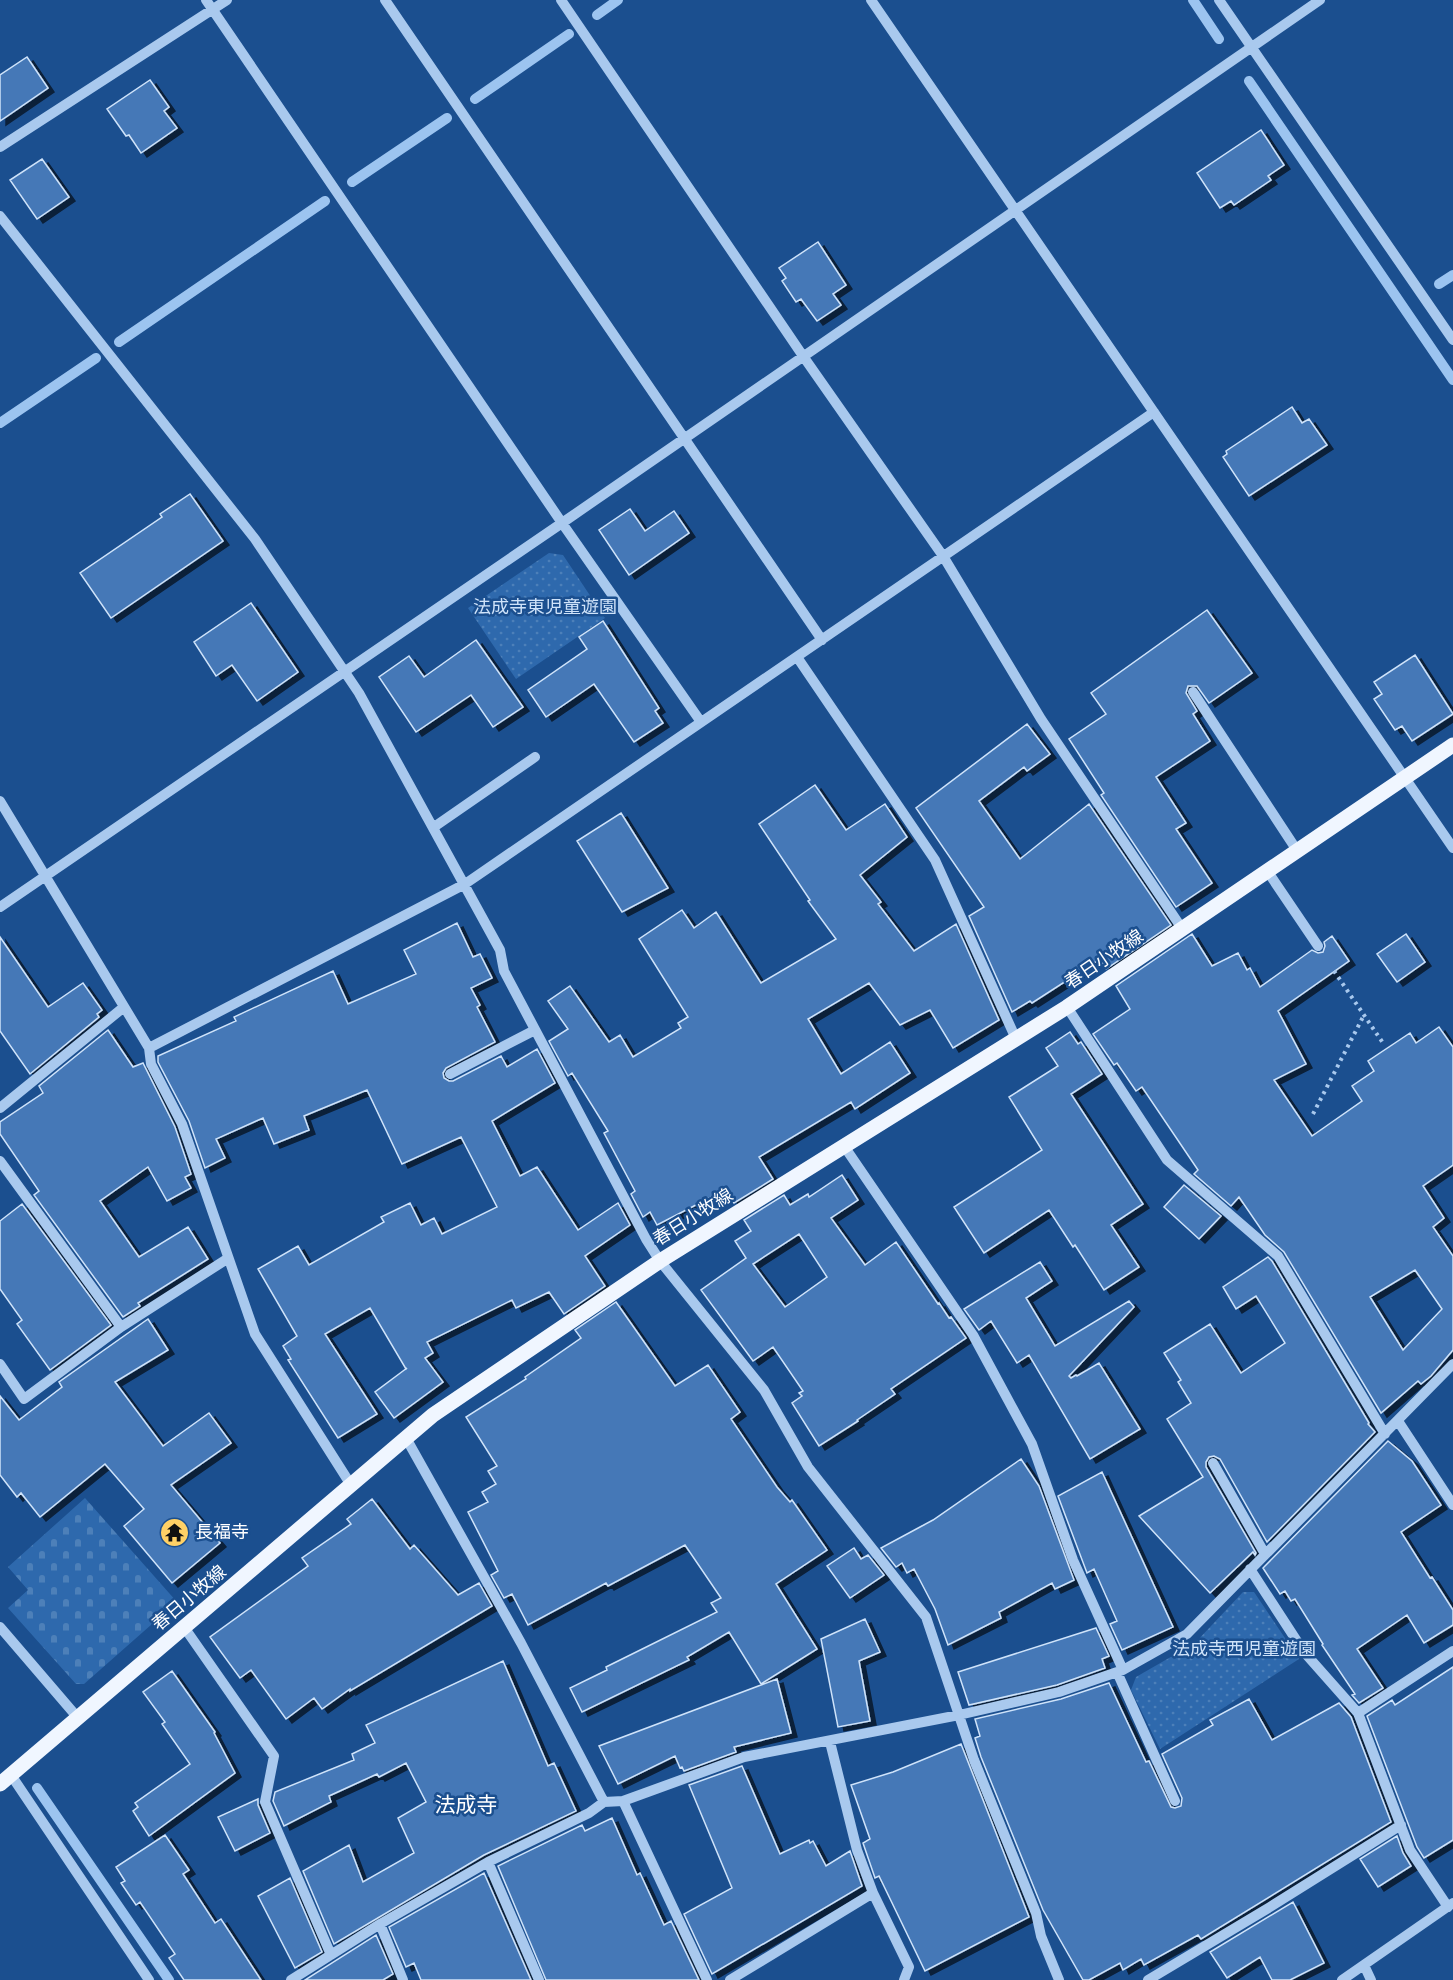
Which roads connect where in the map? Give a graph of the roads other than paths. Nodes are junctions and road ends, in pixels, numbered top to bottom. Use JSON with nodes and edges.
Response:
{"nodes":[{"id":1,"x":227,"y":0,"type":"edge"},
{"id":2,"x":385,"y":0,"type":"edge"},
{"id":3,"x":561,"y":0,"type":"edge"},
{"id":4,"x":871,"y":0,"type":"edge"},
{"id":5,"x":1219,"y":0,"type":"edge"},
{"id":6,"x":1320,"y":0,"type":"edge"},
{"id":7,"x":209,"y":5,"type":"edge"},
{"id":8,"x":1251,"y":48,"type":"junction"},
{"id":9,"x":0,"y":147,"type":"edge"},
{"id":10,"x":1016,"y":210,"type":"junction"},
{"id":11,"x":0,"y":216,"type":"edge"},
{"id":12,"x":1453,"y":340,"type":"edge"},
{"id":13,"x":803,"y":356,"type":"junction"},
{"id":14,"x":1154,"y":412,"type":"junction"},
{"id":15,"x":684,"y":438,"type":"junction"},
{"id":16,"x":562,"y":523,"type":"junction"},
{"id":17,"x":943,"y":556,"type":"junction"},
{"id":18,"x":822,"y":640,"type":"junction"},
{"id":19,"x":797,"y":657,"type":"junction"},
{"id":20,"x":345,"y":672,"type":"junction"},
{"id":21,"x":1193,"y":692,"type":"dead end"},
{"id":22,"x":701,"y":722,"type":"junction"},
{"id":23,"x":1453,"y":745,"type":"edge"},
{"id":24,"x":536,"y":757,"type":"dead end"},
{"id":25,"x":1406,"y":778,"type":"junction"},
{"id":26,"x":0,"y":801,"type":"edge"},
{"id":27,"x":434,"y":827,"type":"junction"},
{"id":28,"x":1453,"y":848,"type":"edge"},
{"id":29,"x":1298,"y":852,"type":"junction"},
{"id":30,"x":1268,"y":872,"type":"junction"},
{"id":31,"x":45,"y":876,"type":"junction"},
{"id":32,"x":465,"y":884,"type":"junction"},
{"id":33,"x":0,"y":907,"type":"edge"},
{"id":34,"x":1183,"y":930,"type":"junction"},
{"id":35,"x":1318,"y":946,"type":"dead end"},
{"id":36,"x":124,"y":1007,"type":"junction"},
{"id":37,"x":1067,"y":1007,"type":"junction"},
{"id":38,"x":535,"y":1030,"type":"junction"},
{"id":39,"x":1016,"y":1039,"type":"junction"},
{"id":40,"x":149,"y":1048,"type":"junction"},
{"id":41,"x":450,"y":1074,"type":"dead end"},
{"id":42,"x":0,"y":1108,"type":"edge"},
{"id":43,"x":844,"y":1146,"type":"junction"},
{"id":44,"x":0,"y":1161,"type":"edge"},
{"id":45,"x":227,"y":1259,"type":"junction"},
{"id":46,"x":660,"y":1261,"type":"junction"},
{"id":47,"x":121,"y":1327,"type":"junction"},
{"id":48,"x":0,"y":1364,"type":"edge"},
{"id":49,"x":1453,"y":1364,"type":"edge"},
{"id":50,"x":1398,"y":1421,"type":"junction"},
{"id":51,"x":1385,"y":1434,"type":"junction"},
{"id":52,"x":406,"y":1438,"type":"junction"},
{"id":53,"x":1213,"y":1463,"type":"dead end"},
{"id":54,"x":351,"y":1485,"type":"junction"},
{"id":55,"x":1453,"y":1505,"type":"edge"},
{"id":56,"x":1265,"y":1554,"type":"junction"},
{"id":57,"x":1250,"y":1569,"type":"junction"},
{"id":58,"x":0,"y":1627,"type":"edge"},
{"id":59,"x":184,"y":1627,"type":"junction"},
{"id":60,"x":1453,"y":1651,"type":"edge"},
{"id":61,"x":1120,"y":1671,"type":"junction"},
{"id":62,"x":1358,"y":1713,"type":"junction"},
{"id":63,"x":959,"y":1715,"type":"junction"},
{"id":64,"x":78,"y":1718,"type":"junction"},
{"id":65,"x":830,"y":1742,"type":"junction"},
{"id":66,"x":6,"y":1780,"type":"edge"},
{"id":67,"x":622,"y":1801,"type":"junction"},
{"id":68,"x":1175,"y":1801,"type":"dead end"},
{"id":69,"x":604,"y":1802,"type":"junction"},
{"id":70,"x":1401,"y":1825,"type":"junction"},
{"id":71,"x":488,"y":1862,"type":"junction"},
{"id":72,"x":873,"y":1893,"type":"junction"},
{"id":73,"x":1450,"y":1905,"type":"edge"},
{"id":74,"x":380,"y":1924,"type":"junction"},
{"id":75,"x":331,"y":1955,"type":"junction"},
{"id":76,"x":1364,"y":1965,"type":"junction"},
{"id":77,"x":149,"y":1980,"type":"edge"},
{"id":78,"x":291,"y":1980,"type":"edge"},
{"id":79,"x":403,"y":1980,"type":"edge"},
{"id":80,"x":539,"y":1980,"type":"edge"},
{"id":81,"x":708,"y":1980,"type":"edge"},
{"id":82,"x":730,"y":1980,"type":"edge"},
{"id":83,"x":904,"y":1980,"type":"edge"},
{"id":84,"x":1059,"y":1980,"type":"edge"},
{"id":85,"x":1148,"y":1980,"type":"edge"},
{"id":86,"x":1342,"y":1980,"type":"edge"},
{"id":87,"x":1371,"y":1980,"type":"edge"}],
"edges":[{"from":1,"to":7,"type":"street"},
{"from":2,"to":15,"type":"street"},
{"from":3,"to":13,"type":"street"},
{"from":4,"to":10,"type":"street"},
{"from":5,"to":8,"type":"street"},
{"from":6,"to":8,"type":"street"},
{"from":7,"to":9,"type":"street"},
{"from":7,"to":16,"type":"street"},
{"from":8,"to":10,"type":"street"},
{"from":8,"to":12,"type":"street"},
{"from":10,"to":13,"type":"street"},
{"from":10,"to":14,"type":"street"},
{"from":11,"to":20,"type":"street"},
{"from":13,"to":15,"type":"street"},
{"from":13,"to":17,"type":"street"},
{"from":14,"to":17,"type":"street"},
{"from":14,"to":25,"type":"street"},
{"from":15,"to":16,"type":"street"},
{"from":15,"to":18,"type":"street"},
{"from":16,"to":20,"type":"street"},
{"from":16,"to":22,"type":"street"},
{"from":17,"to":18,"type":"street"},
{"from":17,"to":34,"type":"street"},
{"from":18,"to":19,"type":"street"},
{"from":19,"to":22,"type":"street"},
{"from":19,"to":39,"type":"street"},
{"from":20,"to":27,"type":"street"},
{"from":20,"to":31,"type":"street"},
{"from":21,"to":29,"type":"street"},
{"from":22,"to":32,"type":"street"},
{"from":23,"to":25,"type":"main road","name":"春日小牧線"},
{"from":24,"to":27,"type":"street"},
{"from":25,"to":28,"type":"street"},
{"from":25,"to":29,"type":"main road","name":"春日小牧線"},
{"from":26,"to":31,"type":"street"},
{"from":27,"to":32,"type":"street"},
{"from":29,"to":30,"type":"main road","name":"春日小牧線"},
{"from":30,"to":34,"type":"main road","name":"春日小牧線"},
{"from":30,"to":35,"type":"street"},
{"from":31,"to":33,"type":"street"},
{"from":31,"to":36,"type":"street"},
{"from":32,"to":38,"type":"street"},
{"from":32,"to":40,"type":"street"},
{"from":34,"to":37,"type":"main road","name":"春日小牧線"},
{"from":36,"to":40,"type":"street"},
{"from":36,"to":42,"type":"street"},
{"from":37,"to":39,"type":"main road","name":"春日小牧線"},
{"from":37,"to":51,"type":"street"},
{"from":38,"to":41,"type":"street"},
{"from":38,"to":46,"type":"street"},
{"from":39,"to":43,"type":"main road","name":"春日小牧線"},
{"from":40,"to":45,"type":"street"},
{"from":43,"to":46,"type":"main road","name":"春日小牧線"},
{"from":43,"to":61,"type":"street"},
{"from":44,"to":47,"type":"street"},
{"from":45,"to":47,"type":"street"},
{"from":45,"to":54,"type":"street"},
{"from":46,"to":52,"type":"main road","name":"春日小牧線"},
{"from":46,"to":63,"type":"street"},
{"from":47,"to":48,"type":"street"},
{"from":49,"to":50,"type":"street"},
{"from":50,"to":51,"type":"street"},
{"from":50,"to":55,"type":"street"},
{"from":51,"to":56,"type":"street"},
{"from":52,"to":54,"type":"main road","name":"春日小牧線"},
{"from":52,"to":69,"type":"street"},
{"from":53,"to":56,"type":"street"},
{"from":54,"to":59,"type":"main road","name":"春日小牧線"},
{"from":56,"to":57,"type":"street"},
{"from":57,"to":61,"type":"street"},
{"from":57,"to":62,"type":"street"},
{"from":58,"to":64,"type":"street"},
{"from":59,"to":64,"type":"main road","name":"春日小牧線"},
{"from":59,"to":75,"type":"street"},
{"from":60,"to":62,"type":"street"},
{"from":61,"to":63,"type":"street"},
{"from":61,"to":68,"type":"street"},
{"from":62,"to":70,"type":"street"},
{"from":63,"to":65,"type":"street"},
{"from":63,"to":84,"type":"street"},
{"from":64,"to":66,"type":"main road","name":"春日小牧線"},
{"from":65,"to":67,"type":"street"},
{"from":65,"to":72,"type":"street"},
{"from":66,"to":77,"type":"street"},
{"from":67,"to":69,"type":"street"},
{"from":67,"to":81,"type":"street"},
{"from":69,"to":71,"type":"street"},
{"from":70,"to":73,"type":"street"},
{"from":70,"to":85,"type":"street"},
{"from":71,"to":74,"type":"street"},
{"from":71,"to":80,"type":"street"},
{"from":72,"to":82,"type":"street"},
{"from":72,"to":83,"type":"street"},
{"from":73,"to":76,"type":"street"},
{"from":74,"to":75,"type":"street"},
{"from":74,"to":79,"type":"street"},
{"from":75,"to":78,"type":"street"},
{"from":76,"to":86,"type":"street"},
{"from":76,"to":87,"type":"street"}]}
